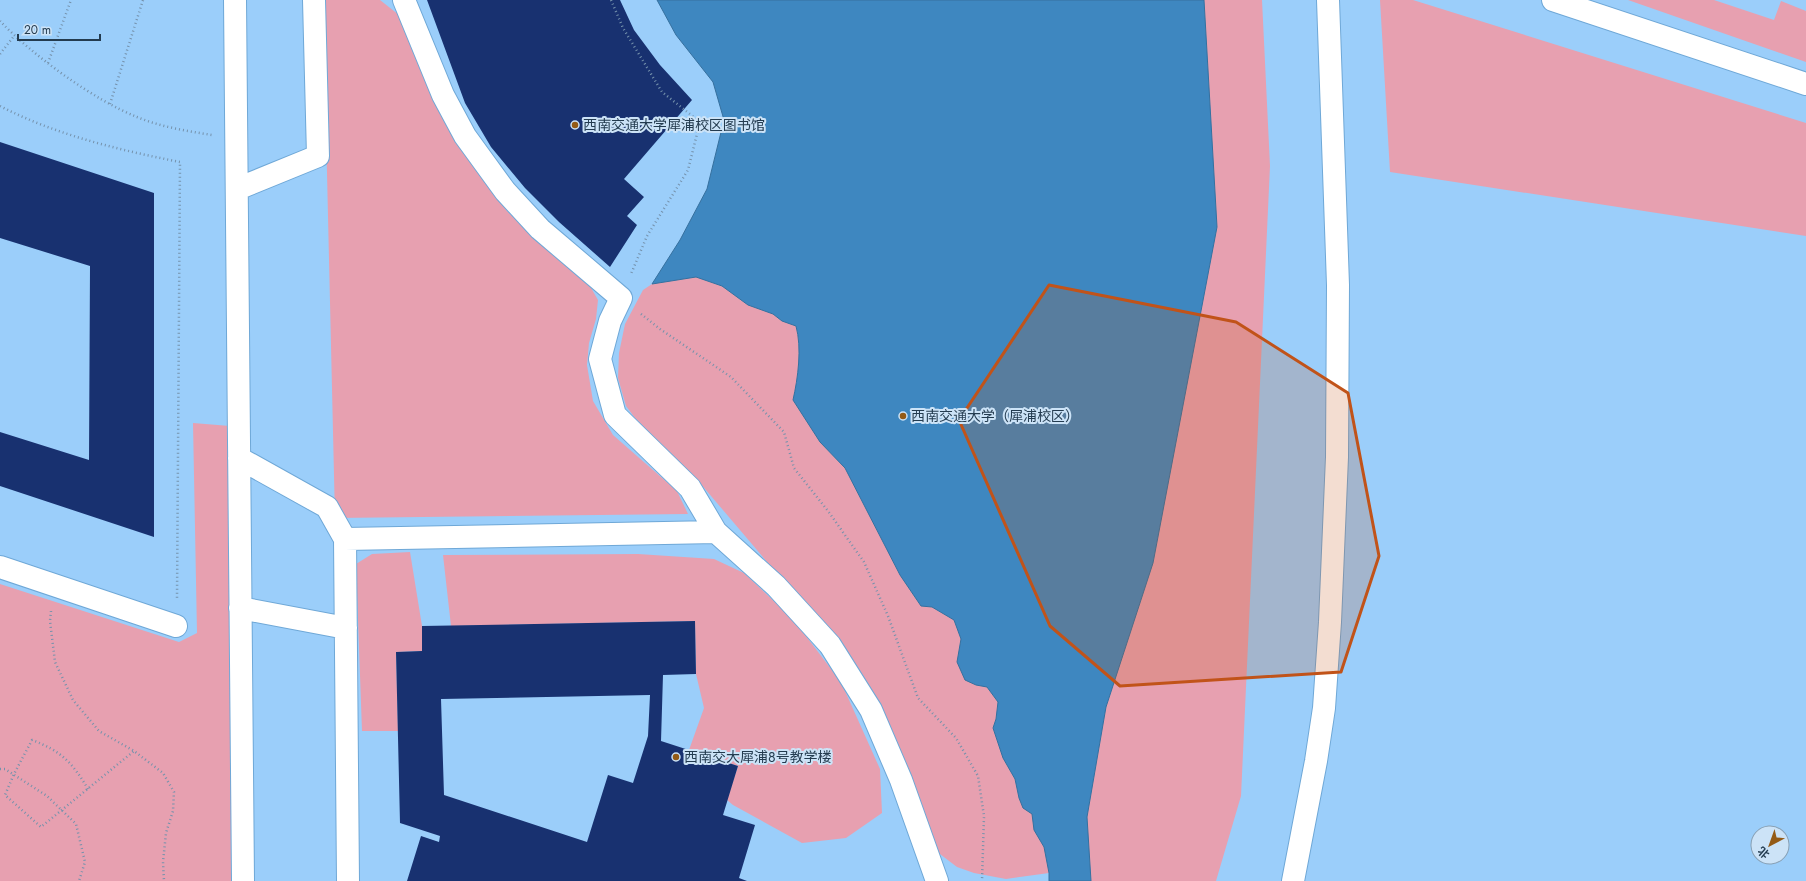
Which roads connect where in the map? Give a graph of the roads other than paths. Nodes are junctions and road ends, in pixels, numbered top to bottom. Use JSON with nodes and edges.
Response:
{"nodes":[{"id":1,"x":235,"y":0,"type":"edge"},
{"id":2,"x":314,"y":0,"type":"edge"},
{"id":3,"x":404,"y":0,"type":"edge"},
{"id":4,"x":1328,"y":0,"type":"edge"},
{"id":5,"x":1553,"y":0,"type":"edge"},
{"id":6,"x":1806,"y":84,"type":"edge"},
{"id":7,"x":237,"y":189,"type":"junction"},
{"id":8,"x":239,"y":458,"type":"junction"},
{"id":9,"x":716,"y":532,"type":"junction"},
{"id":10,"x":345,"y":539,"type":"junction"},
{"id":11,"x":0,"y":567,"type":"edge"},
{"id":12,"x":240,"y":608,"type":"junction"},
{"id":13,"x":176,"y":626,"type":"road end"},
{"id":14,"x":346,"y":628,"type":"junction"},
{"id":15,"x":243,"y":881,"type":"edge"},
{"id":16,"x":348,"y":881,"type":"edge"},
{"id":17,"x":937,"y":881,"type":"edge"},
{"id":18,"x":1293,"y":881,"type":"edge"}],
"edges":[{"from":1,"to":7,"type":"street"},
{"from":2,"to":7,"type":"street"},
{"from":3,"to":9,"type":"street"},
{"from":4,"to":18,"type":"street"},
{"from":5,"to":6,"type":"street"},
{"from":7,"to":8,"type":"street"},
{"from":8,"to":10,"type":"street"},
{"from":8,"to":12,"type":"street"},
{"from":9,"to":10,"type":"street"},
{"from":9,"to":17,"type":"street"},
{"from":10,"to":14,"type":"street"},
{"from":11,"to":13,"type":"street"},
{"from":12,"to":14,"type":"street"},
{"from":12,"to":15,"type":"street"},
{"from":14,"to":16,"type":"street"}]}
